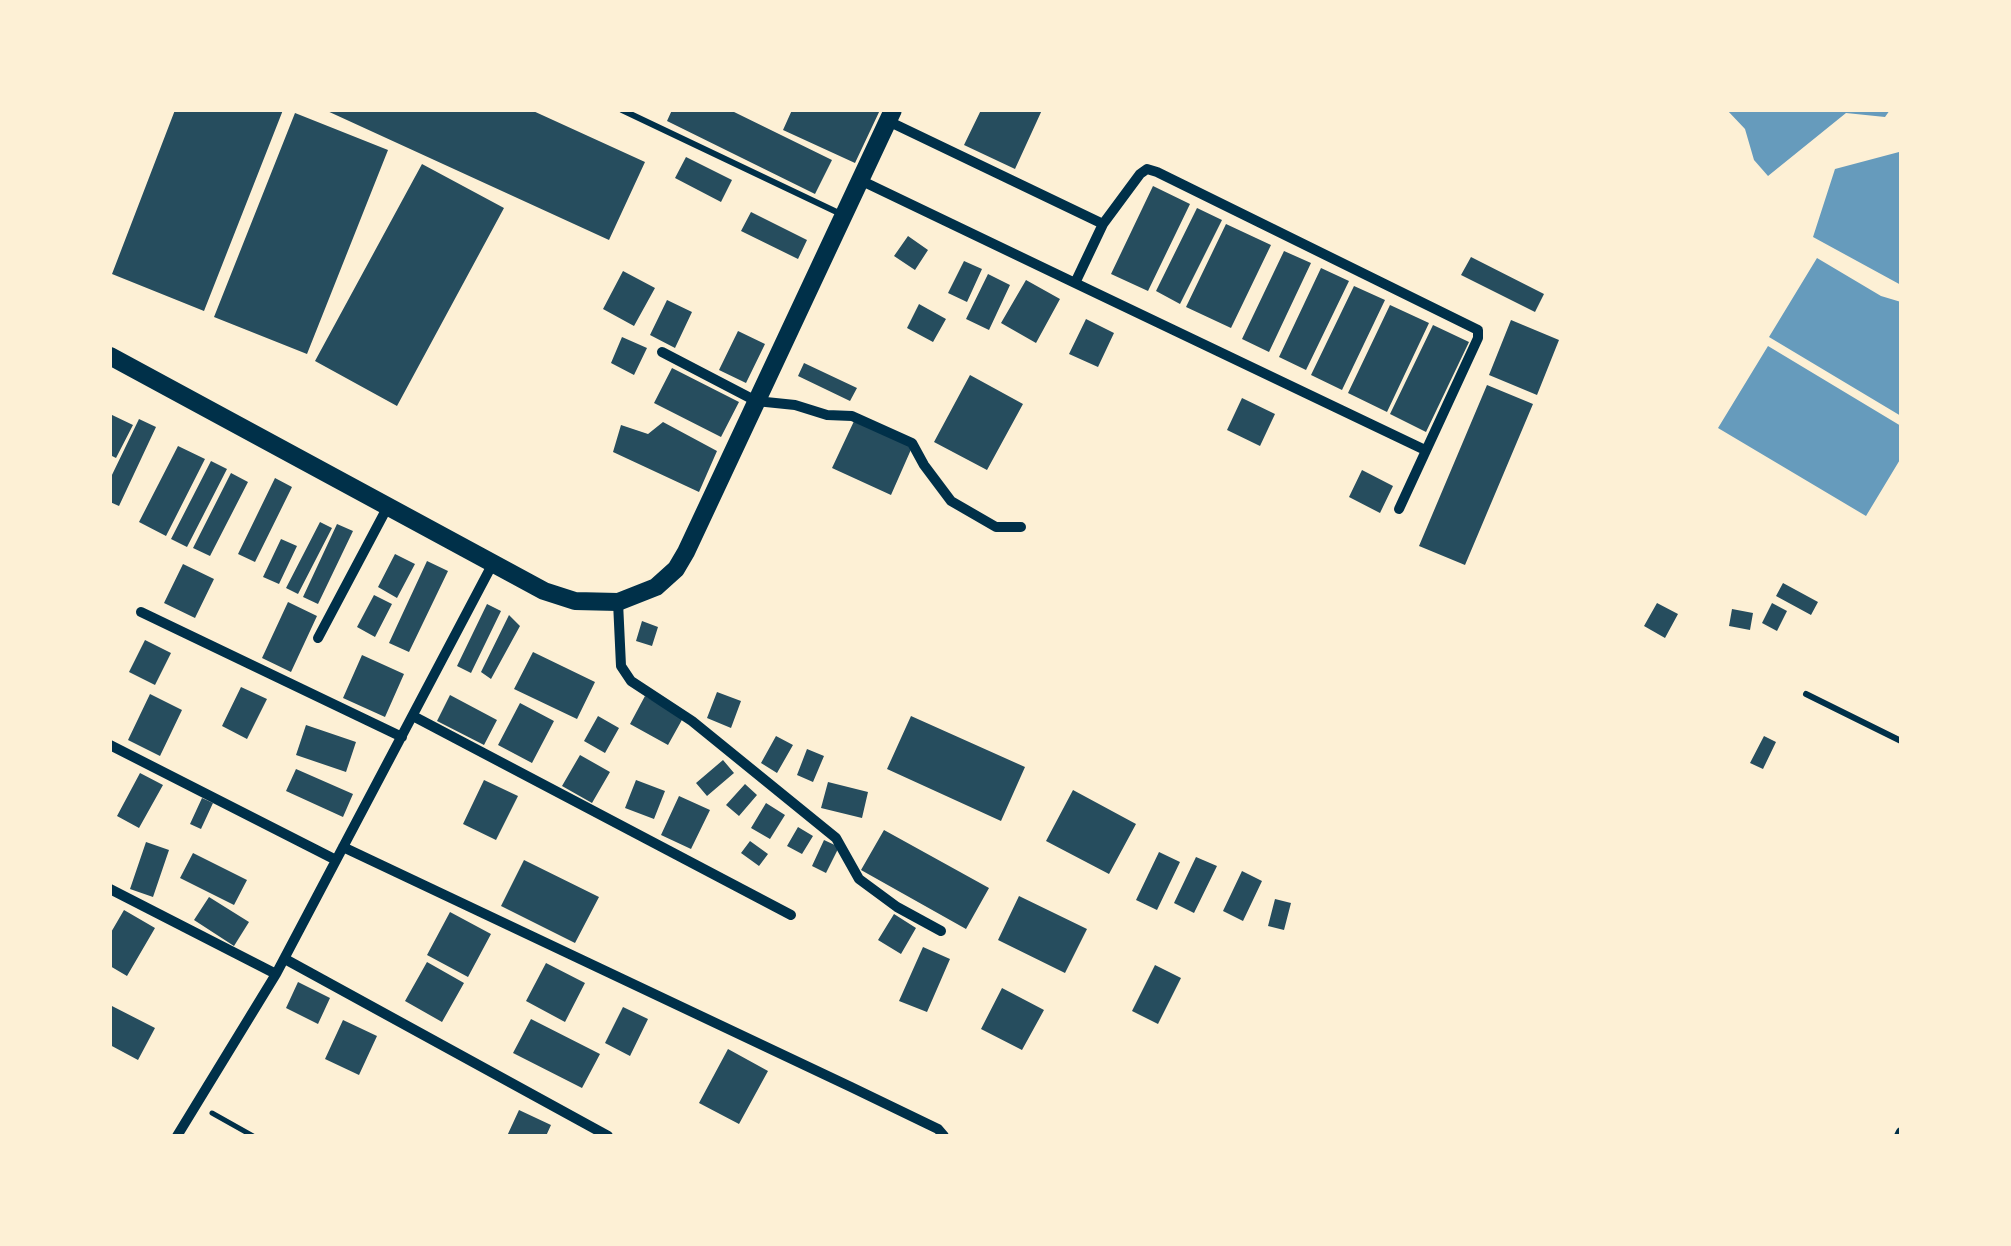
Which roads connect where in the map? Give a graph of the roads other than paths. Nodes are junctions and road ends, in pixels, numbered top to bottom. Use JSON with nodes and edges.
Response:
{"nodes":[{"id":1,"x":622,"y":110,"type":"edge"},
{"id":2,"x":890,"y":115,"type":"edge"},
{"id":3,"x":860,"y":180,"type":"junction"},
{"id":4,"x":844,"y":215,"type":"junction"},
{"id":5,"x":1104,"y":224,"type":"junction"},
{"id":6,"x":1075,"y":283,"type":"junction"},
{"id":7,"x":662,"y":352,"type":"dead end"},
{"id":8,"x":110,"y":356,"type":"edge"},
{"id":9,"x":756,"y":400,"type":"junction"},
{"id":10,"x":1425,"y":450,"type":"junction"},
{"id":11,"x":387,"y":508,"type":"junction"},
{"id":12,"x":1399,"y":509,"type":"dead end"},
{"id":13,"x":1021,"y":528,"type":"dead end"},
{"id":14,"x":492,"y":565,"type":"junction"},
{"id":15,"x":618,"y":602,"type":"junction"},
{"id":16,"x":141,"y":612,"type":"dead end"},
{"id":17,"x":318,"y":638,"type":"dead end"},
{"id":18,"x":1806,"y":694,"type":"dead end"},
{"id":19,"x":413,"y":716,"type":"junction"},
{"id":20,"x":402,"y":737,"type":"junction"},
{"id":21,"x":1901,"y":740,"type":"edge"},
{"id":22,"x":110,"y":745,"type":"edge"},
{"id":23,"x":344,"y":846,"type":"junction"},
{"id":24,"x":336,"y":860,"type":"junction"},
{"id":25,"x":110,"y":889,"type":"edge"},
{"id":26,"x":791,"y":915,"type":"dead end"},
{"id":27,"x":940,"y":931,"type":"dead end"},
{"id":28,"x":284,"y":959,"type":"junction"},
{"id":29,"x":276,"y":974,"type":"junction"},
{"id":30,"x":177,"y":1136,"type":"edge"},
{"id":31,"x":608,"y":1136,"type":"edge"},
{"id":32,"x":944,"y":1136,"type":"edge"}],
"edges":[{"from":1,"to":4,"type":"lane"},
{"from":2,"to":3,"type":"main road"},
{"from":2,"to":5,"type":"street"},
{"from":3,"to":4,"type":"main road"},
{"from":3,"to":6,"type":"street"},
{"from":4,"to":9,"type":"main road"},
{"from":5,"to":6,"type":"street"},
{"from":5,"to":10,"type":"street"},
{"from":6,"to":10,"type":"street"},
{"from":7,"to":9,"type":"street"},
{"from":8,"to":11,"type":"main road"},
{"from":9,"to":13,"type":"street"},
{"from":9,"to":15,"type":"main road"},
{"from":10,"to":12,"type":"street"},
{"from":11,"to":14,"type":"main road"},
{"from":11,"to":17,"type":"street"},
{"from":14,"to":15,"type":"main road"},
{"from":14,"to":19,"type":"street"},
{"from":15,"to":27,"type":"street"},
{"from":16,"to":20,"type":"street"},
{"from":18,"to":21,"type":"lane"},
{"from":19,"to":20,"type":"street"},
{"from":19,"to":26,"type":"street"},
{"from":20,"to":23,"type":"street"},
{"from":22,"to":24,"type":"street"},
{"from":23,"to":24,"type":"street"},
{"from":23,"to":32,"type":"street"},
{"from":24,"to":28,"type":"street"},
{"from":25,"to":29,"type":"street"},
{"from":28,"to":29,"type":"street"},
{"from":28,"to":31,"type":"street"},
{"from":29,"to":30,"type":"street"}]}
